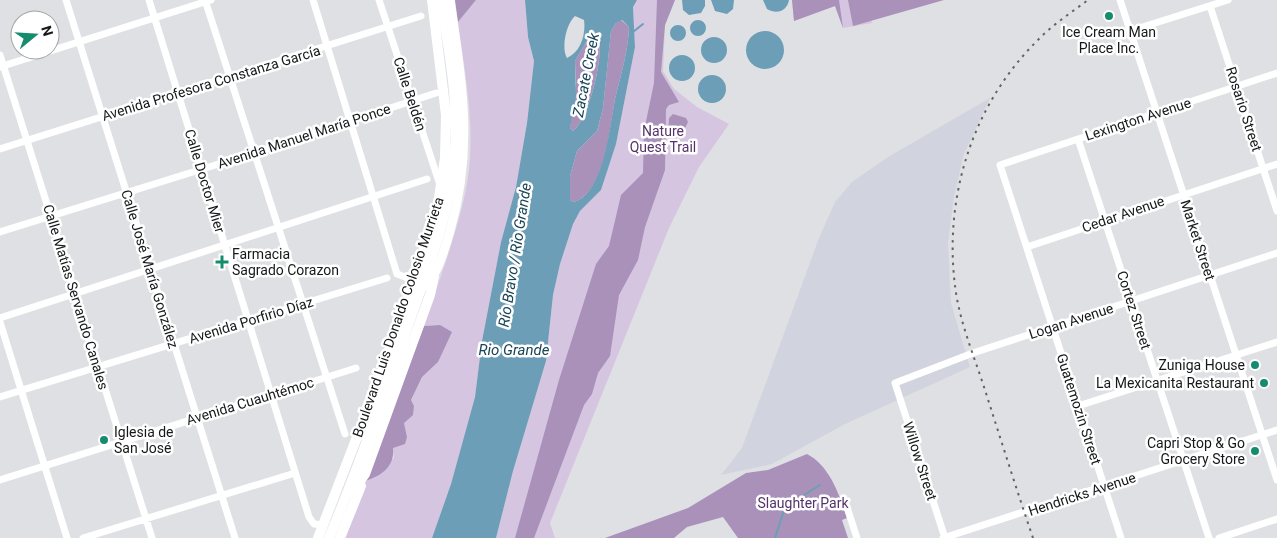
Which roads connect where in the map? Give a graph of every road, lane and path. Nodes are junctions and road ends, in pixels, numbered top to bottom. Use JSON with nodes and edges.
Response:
{"nodes":[{"id":1,"x":66,"y":0,"type":"edge"},
{"id":2,"x":149,"y":0,"type":"edge"},
{"id":3,"x":313,"y":0,"type":"edge"},
{"id":4,"x":380,"y":0,"type":"edge"},
{"id":5,"x":432,"y":0,"type":"edge"},
{"id":6,"x":441,"y":0,"type":"edge"},
{"id":7,"x":450,"y":0,"type":"edge"},
{"id":8,"x":1120,"y":0,"type":"edge"},
{"id":9,"x":1228,"y":0,"type":"edge"},
{"id":10,"x":207,"y":1,"type":"edge"},
{"id":11,"x":1210,"y":6,"type":"junction"},
{"id":12,"x":421,"y":16,"type":"dead end"},
{"id":13,"x":154,"y":18,"type":"junction"},
{"id":14,"x":388,"y":27,"type":"junction"},
{"id":15,"x":1130,"y":31,"type":"junction"},
{"id":16,"x":79,"y":41,"type":"junction"},
{"id":17,"x":328,"y":46,"type":"junction"},
{"id":18,"x":0,"y":55,"type":"edge"},
{"id":19,"x":2,"y":66,"type":"edge"},
{"id":20,"x":1277,"y":73,"type":"edge"},
{"id":21,"x":230,"y":78,"type":"junction"},
{"id":22,"x":1237,"y":86,"type":"junction"},
{"id":23,"x":436,"y":93,"type":"dead end"},
{"id":24,"x":178,"y":94,"type":"junction"},
{"id":25,"x":412,"y":102,"type":"junction"},
{"id":26,"x":1156,"y":112,"type":"junction"},
{"id":27,"x":103,"y":117,"type":"junction"},
{"id":28,"x":351,"y":122,"type":"junction"},
{"id":29,"x":1078,"y":139,"type":"junction"},
{"id":30,"x":27,"y":141,"type":"junction"},
{"id":31,"x":0,"y":150,"type":"edge"},
{"id":32,"x":254,"y":153,"type":"junction"},
{"id":33,"x":1277,"y":164,"type":"edge"},
{"id":34,"x":1000,"y":165,"type":"joint"},
{"id":35,"x":1263,"y":168,"type":"junction"},
{"id":36,"x":201,"y":169,"type":"junction"},
{"id":37,"x":427,"y":179,"type":"dead end"},
{"id":38,"x":441,"y":188,"type":"junction"},
{"id":39,"x":127,"y":193,"type":"junction"},
{"id":40,"x":1183,"y":194,"type":"junction"},
{"id":41,"x":375,"y":197,"type":"junction"},
{"id":42,"x":1277,"y":211,"type":"edge"},
{"id":43,"x":51,"y":216,"type":"junction"},
{"id":44,"x":1106,"y":220,"type":"junction"},
{"id":45,"x":278,"y":228,"type":"junction"},
{"id":46,"x":0,"y":232,"type":"edge"},
{"id":47,"x":224,"y":244,"type":"junction"},
{"id":48,"x":1027,"y":247,"type":"junction"},
{"id":49,"x":1277,"y":253,"type":"edge"},
{"id":50,"x":150,"y":269,"type":"junction"},
{"id":51,"x":1210,"y":275,"type":"junction"},
{"id":52,"x":434,"y":276,"type":"junction"},
{"id":53,"x":387,"y":278,"type":"dead end"},
{"id":54,"x":418,"y":282,"type":"junction"},
{"id":55,"x":74,"y":293,"type":"junction"},
{"id":56,"x":1131,"y":301,"type":"junction"},
{"id":57,"x":302,"y":305,"type":"junction"},
{"id":58,"x":0,"y":318,"type":"edge"},
{"id":59,"x":248,"y":320,"type":"junction"},
{"id":60,"x":0,"y":322,"type":"edge"},
{"id":61,"x":1053,"y":327,"type":"junction"},
{"id":62,"x":1277,"y":342,"type":"edge"},
{"id":63,"x":172,"y":344,"type":"junction"},
{"id":64,"x":1236,"y":355,"type":"junction"},
{"id":65,"x":97,"y":367,"type":"junction"},
{"id":66,"x":356,"y":368,"type":"dead end"},
{"id":67,"x":326,"y":377,"type":"junction"},
{"id":68,"x":1157,"y":380,"type":"junction"},
{"id":69,"x":895,"y":384,"type":"joint"},
{"id":70,"x":21,"y":391,"type":"junction"},
{"id":71,"x":271,"y":394,"type":"junction"},
{"id":72,"x":0,"y":398,"type":"edge"},
{"id":73,"x":1078,"y":406,"type":"junction"},
{"id":74,"x":196,"y":418,"type":"junction"},
{"id":75,"x":1277,"y":430,"type":"edge"},
{"id":76,"x":346,"y":434,"type":"dead end"},
{"id":77,"x":1262,"y":435,"type":"junction"},
{"id":78,"x":121,"y":442,"type":"junction"},
{"id":79,"x":1183,"y":461,"type":"junction"},
{"id":80,"x":45,"y":466,"type":"junction"},
{"id":81,"x":295,"y":473,"type":"junction"},
{"id":82,"x":365,"y":474,"type":"junction"},
{"id":83,"x":0,"y":480,"type":"edge"},
{"id":84,"x":1277,"y":480,"type":"edge"},
{"id":85,"x":1104,"y":486,"type":"junction"},
{"id":86,"x":221,"y":496,"type":"junction"},
{"id":87,"x":844,"y":498,"type":"dead end"},
{"id":88,"x":343,"y":506,"type":"junction"},
{"id":89,"x":146,"y":519,"type":"junction"},
{"id":90,"x":1277,"y":519,"type":"edge"},
{"id":91,"x":324,"y":525,"type":"junction"},
{"id":92,"x":67,"y":538,"type":"edge"},
{"id":93,"x":83,"y":538,"type":"edge"},
{"id":94,"x":152,"y":538,"type":"edge"},
{"id":95,"x":235,"y":538,"type":"edge"},
{"id":96,"x":318,"y":538,"type":"edge"},
{"id":97,"x":329,"y":538,"type":"edge"},
{"id":98,"x":340,"y":538,"type":"edge"},
{"id":99,"x":857,"y":538,"type":"edge"},
{"id":100,"x":944,"y":538,"type":"edge"},
{"id":101,"x":1121,"y":538,"type":"edge"},
{"id":102,"x":1209,"y":538,"type":"edge"},
{"id":103,"x":1219,"y":538,"type":"edge"}],
"edges":[{"from":1,"to":16,"type":"street","name":"Calle José María González"},
{"from":2,"to":13,"type":"street","name":"Calle Doctor Mier"},
{"from":3,"to":17,"type":"street"},
{"from":4,"to":14,"type":"street","name":"Calle Beldén"},
{"from":5,"to":38,"type":"highway","name":"Boulevard Luis Donaldo Colosio Murrieta"},
{"from":6,"to":54,"type":"highway","name":"Boulevard Luis Donaldo Colosio Murrieta"},
{"from":7,"to":52,"type":"main road","name":"Boulevard Luis Donaldo Colosio Murrieta"},
{"from":8,"to":15,"type":"street","name":"Market Street"},
{"from":9,"to":11,"type":"street"},
{"from":10,"to":13,"type":"street"},
{"from":10,"to":21,"type":"street"},
{"from":11,"to":15,"type":"street"},
{"from":11,"to":22,"type":"street","name":"Rosario Street"},
{"from":12,"to":14,"type":"street","name":"Avenida Profesora Constanza García"},
{"from":13,"to":16,"type":"street"},
{"from":13,"to":24,"type":"street","name":"Calle Doctor Mier"},
{"from":14,"to":17,"type":"street","name":"Avenida Profesora Constanza García"},
{"from":14,"to":25,"type":"street","name":"Calle Beldén"},
{"from":15,"to":26,"type":"street","name":"Market Street"},
{"from":16,"to":19,"type":"street"},
{"from":16,"to":27,"type":"street","name":"Calle José María González"},
{"from":17,"to":21,"type":"street","name":"Avenida Profesora Constanza García"},
{"from":17,"to":28,"type":"street"},
{"from":18,"to":19,"type":"street","name":"Calle Matías Servando Canales"},
{"from":19,"to":30,"type":"street","name":"Calle Matías Servando Canales"},
{"from":20,"to":22,"type":"street","name":"Lexington Avenue"},
{"from":21,"to":24,"type":"street","name":"Avenida Profesora Constanza García"},
{"from":21,"to":32,"type":"street"},
{"from":22,"to":26,"type":"street","name":"Lexington Avenue"},
{"from":22,"to":35,"type":"street","name":"Rosario Street"},
{"from":23,"to":25,"type":"street","name":"Avenida Manuel María Ponce"},
{"from":24,"to":27,"type":"street","name":"Avenida Profesora Constanza García"},
{"from":24,"to":36,"type":"street","name":"Calle Doctor Mier"},
{"from":25,"to":28,"type":"street","name":"Avenida Manuel María Ponce"},
{"from":25,"to":38,"type":"street","name":"Calle Beldén"},
{"from":26,"to":29,"type":"street","name":"Lexington Avenue"},
{"from":26,"to":40,"type":"street","name":"Market Street"},
{"from":27,"to":30,"type":"street","name":"Avenida Profesora Constanza García"},
{"from":27,"to":39,"type":"street","name":"Calle José María González"},
{"from":28,"to":32,"type":"street","name":"Avenida Manuel María Ponce"},
{"from":28,"to":41,"type":"street"},
{"from":29,"to":34,"type":"street","name":"Lexington Avenue"},
{"from":29,"to":44,"type":"street","name":"Cortez Street"},
{"from":30,"to":31,"type":"street","name":"Avenida Profesora Constanza García"},
{"from":30,"to":43,"type":"street","name":"Calle Matías Servando Canales"},
{"from":32,"to":36,"type":"street","name":"Avenida Manuel María Ponce"},
{"from":32,"to":45,"type":"street"},
{"from":33,"to":35,"type":"street","name":"Cedar Avenue"},
{"from":34,"to":48,"type":"street","name":"Guatemozin Street"},
{"from":35,"to":40,"type":"street","name":"Cedar Avenue"},
{"from":35,"to":42,"type":"street","name":"Rosario Street"},
{"from":36,"to":39,"type":"street","name":"Avenida Manuel María Ponce"},
{"from":36,"to":47,"type":"street","name":"Calle Doctor Mier"},
{"from":37,"to":41,"type":"street"},
{"from":38,"to":54,"type":"highway","name":"Boulevard Luis Donaldo Colosio Murrieta"},
{"from":39,"to":43,"type":"street","name":"Avenida Manuel María Ponce"},
{"from":39,"to":50,"type":"street","name":"Calle José María González"},
{"from":40,"to":44,"type":"street","name":"Cedar Avenue"},
{"from":40,"to":51,"type":"street","name":"Market Street"},
{"from":41,"to":45,"type":"street"},
{"from":41,"to":54,"type":"street"},
{"from":43,"to":46,"type":"street","name":"Avenida Manuel María Ponce"},
{"from":43,"to":55,"type":"street","name":"Calle Matías Servando Canales"},
{"from":44,"to":48,"type":"street","name":"Cedar Avenue"},
{"from":44,"to":56,"type":"street","name":"Cortez Street"},
{"from":45,"to":47,"type":"street"},
{"from":45,"to":57,"type":"street"},
{"from":47,"to":50,"type":"street"},
{"from":47,"to":59,"type":"street","name":"Calle Doctor Mier"},
{"from":48,"to":61,"type":"street","name":"Guatemozin Street"},
{"from":49,"to":51,"type":"street","name":"Logan Avenue"},
{"from":50,"to":55,"type":"street"},
{"from":50,"to":63,"type":"street","name":"Calle José María González"},
{"from":51,"to":56,"type":"street","name":"Logan Avenue"},
{"from":51,"to":64,"type":"street","name":"Market Street"},
{"from":52,"to":54,"type":"main road","name":"Boulevard Luis Donaldo Colosio Murrieta"},
{"from":52,"to":82,"type":"highway"},
{"from":53,"to":57,"type":"street","name":"Avenida Porfirio Díaz"},
{"from":54,"to":88,"type":"highway","name":"Boulevard Luis Donaldo Colosio Murrieta"},
{"from":54,"to":91,"type":"highway","name":"Boulevard Luis Donaldo Colosio Murrieta"},
{"from":55,"to":58,"type":"street"},
{"from":55,"to":65,"type":"street","name":"Calle Matías Servando Canales"},
{"from":56,"to":61,"type":"street","name":"Logan Avenue"},
{"from":56,"to":68,"type":"street","name":"Cortez Street"},
{"from":57,"to":59,"type":"street","name":"Avenida Porfirio Díaz"},
{"from":57,"to":67,"type":"street"},
{"from":59,"to":63,"type":"street","name":"Avenida Porfirio Díaz"},
{"from":59,"to":71,"type":"street","name":"Calle Doctor Mier"},
{"from":60,"to":70,"type":"street"},
{"from":61,"to":69,"type":"street","name":"Logan Avenue"},
{"from":61,"to":73,"type":"street","name":"Guatemozin Street"},
{"from":62,"to":64,"type":"street"},
{"from":63,"to":65,"type":"street","name":"Avenida Porfirio Díaz"},
{"from":63,"to":74,"type":"street","name":"Calle José María González"},
{"from":64,"to":68,"type":"street"},
{"from":64,"to":77,"type":"street","name":"Market Street"},
{"from":65,"to":70,"type":"street","name":"Avenida Porfirio Díaz"},
{"from":65,"to":78,"type":"street","name":"Calle Matías Servando Canales"},
{"from":66,"to":67,"type":"street","name":"Avenida Cuauhtémoc"},
{"from":67,"to":71,"type":"street","name":"Avenida Cuauhtémoc"},
{"from":67,"to":76,"type":"street"},
{"from":68,"to":73,"type":"street"},
{"from":68,"to":79,"type":"street","name":"Cortez Street"},
{"from":69,"to":100,"type":"street","name":"Willow Street"},
{"from":70,"to":72,"type":"street","name":"Avenida Porfirio Díaz"},
{"from":70,"to":80,"type":"street"},
{"from":71,"to":74,"type":"street","name":"Avenida Cuauhtémoc"},
{"from":71,"to":81,"type":"street","name":"Calle Doctor Mier"},
{"from":73,"to":85,"type":"street","name":"Guatemozin Street"},
{"from":74,"to":78,"type":"street","name":"Avenida Cuauhtémoc"},
{"from":74,"to":86,"type":"street","name":"Calle José María González"},
{"from":75,"to":77,"type":"street","name":"Hendricks Avenue"},
{"from":77,"to":79,"type":"street","name":"Hendricks Avenue"},
{"from":77,"to":84,"type":"street","name":"Market Street"},
{"from":78,"to":80,"type":"street","name":"Avenida Cuauhtémoc"},
{"from":78,"to":89,"type":"street","name":"Calle Matías Servando Canales"},
{"from":79,"to":85,"type":"street","name":"Hendricks Avenue"},
{"from":79,"to":102,"type":"street","name":"Cortez Street"},
{"from":80,"to":83,"type":"street","name":"Avenida Cuauhtémoc"},
{"from":80,"to":92,"type":"street"},
{"from":81,"to":86,"type":"street"},
{"from":81,"to":91,"type":"street","name":"Calle Doctor Mier"},
{"from":82,"to":88,"type":"highway"},
{"from":82,"to":98,"type":"highway"},
{"from":85,"to":100,"type":"street","name":"Hendricks Avenue"},
{"from":85,"to":101,"type":"street","name":"Guatemozin Street"},
{"from":86,"to":89,"type":"street"},
{"from":86,"to":95,"type":"street","name":"Calle José María González"},
{"from":87,"to":99,"type":"street"},
{"from":88,"to":97,"type":"highway","name":"Boulevard Luis Donaldo Colosio Murrieta"},
{"from":89,"to":93,"type":"street"},
{"from":89,"to":94,"type":"street","name":"Calle Matías Servando Canales"},
{"from":90,"to":103,"type":"street"},
{"from":91,"to":96,"type":"highway","name":"Boulevard Luis Donaldo Colosio Murrieta"}]}
